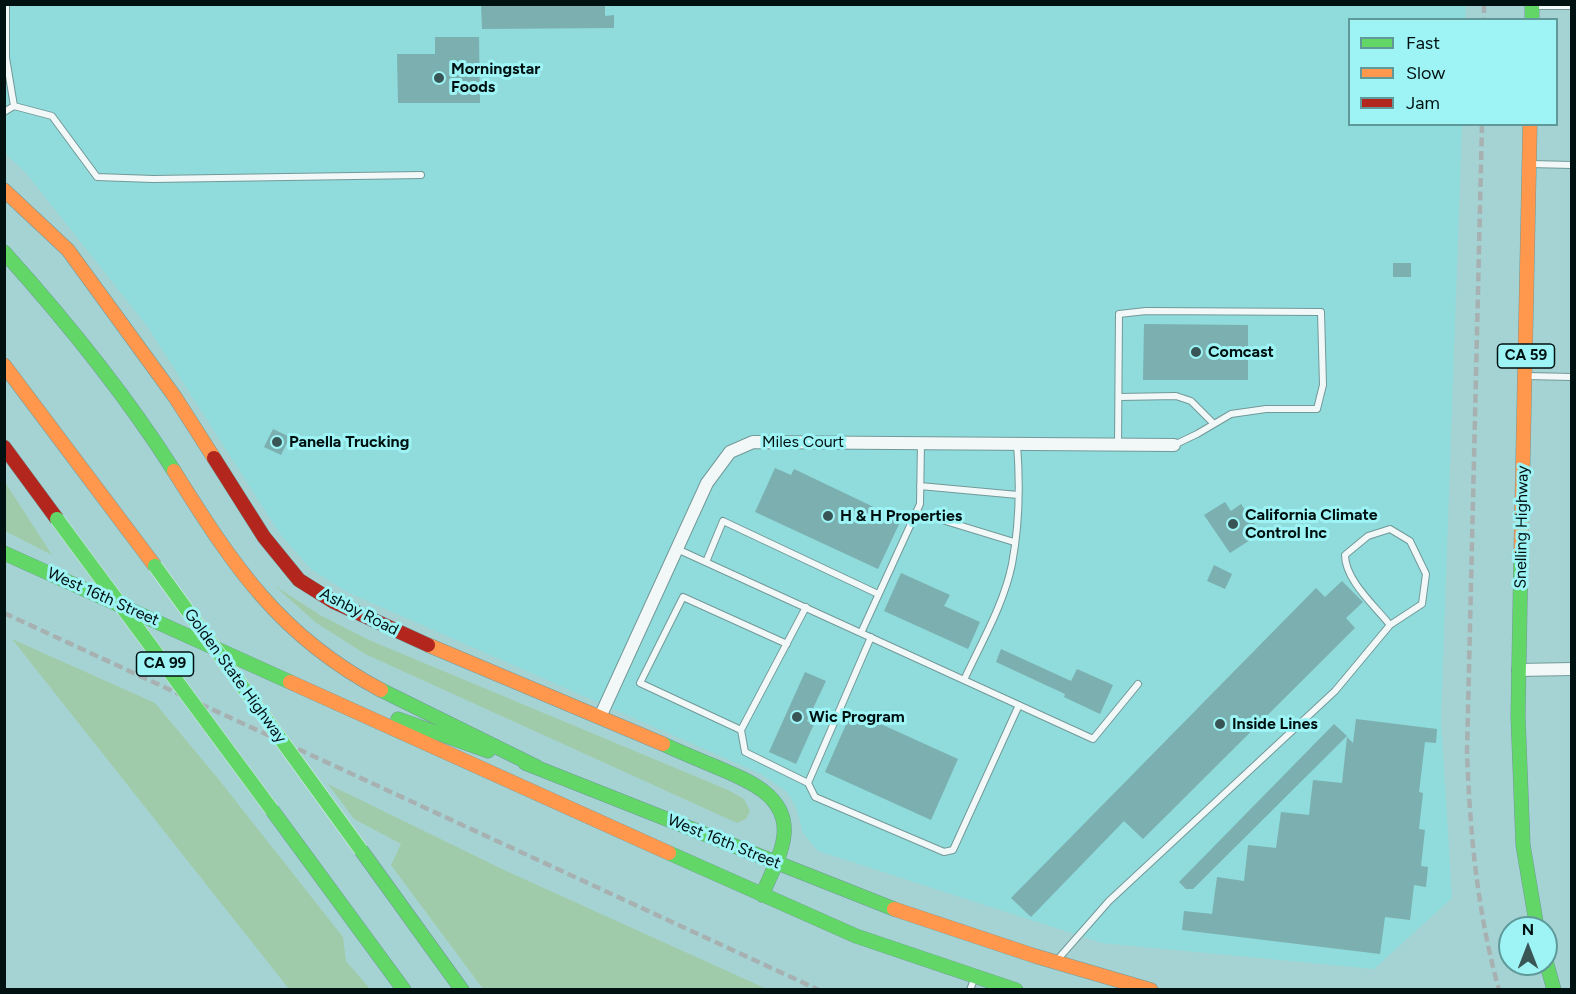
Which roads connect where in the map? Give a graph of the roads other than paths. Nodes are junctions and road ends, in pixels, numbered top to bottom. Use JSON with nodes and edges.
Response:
{"nodes":[{"id":1,"x":6,"y":4,"type":"edge"},
{"id":2,"x":1572,"y":6,"type":"edge"},
{"id":3,"x":1532,"y":10,"type":"edge"},
{"id":4,"x":14,"y":106,"type":"junction"},
{"id":5,"x":4,"y":112,"type":"edge"},
{"id":6,"x":1530,"y":126,"type":"edge"},
{"id":7,"x":1530,"y":164,"type":"junction"},
{"id":8,"x":1572,"y":165,"type":"edge"},
{"id":9,"x":421,"y":175,"type":"dead end"},
{"id":10,"x":4,"y":190,"type":"edge"},
{"id":11,"x":4,"y":252,"type":"edge"},
{"id":12,"x":4,"y":365,"type":"edge"},
{"id":13,"x":1526,"y":376,"type":"junction"},
{"id":14,"x":1572,"y":377,"type":"edge"},
{"id":15,"x":1119,"y":396,"type":"junction"},
{"id":16,"x":1214,"y":424,"type":"junction"},
{"id":17,"x":921,"y":443,"type":"junction"},
{"id":18,"x":1017,"y":444,"type":"junction"},
{"id":19,"x":1118,"y":445,"type":"junction"},
{"id":20,"x":1174,"y":445,"type":"joint"},
{"id":21,"x":4,"y":447,"type":"edge"},
{"id":22,"x":920,"y":486,"type":"junction"},
{"id":23,"x":1018,"y":495,"type":"junction"},
{"id":24,"x":916,"y":512,"type":"junction"},
{"id":25,"x":1014,"y":542,"type":"junction"},
{"id":26,"x":677,"y":549,"type":"junction"},
{"id":27,"x":4,"y":553,"type":"edge"},
{"id":28,"x":705,"y":562,"type":"junction"},
{"id":29,"x":878,"y":594,"type":"junction"},
{"id":30,"x":806,"y":607,"type":"junction"},
{"id":31,"x":1390,"y":625,"type":"junction"},
{"id":32,"x":861,"y":633,"type":"junction"},
{"id":33,"x":871,"y":637,"type":"junction"},
{"id":34,"x":787,"y":644,"type":"junction"},
{"id":35,"x":1572,"y":669,"type":"edge"},
{"id":36,"x":1518,"y":670,"type":"junction"},
{"id":37,"x":964,"y":680,"type":"junction"},
{"id":38,"x":1138,"y":684,"type":"dead end"},
{"id":39,"x":300,"y":686,"type":"junction"},
{"id":40,"x":1019,"y":705,"type":"junction"},
{"id":41,"x":600,"y":717,"type":"junction"},
{"id":42,"x":741,"y":730,"type":"junction"},
{"id":43,"x":537,"y":768,"type":"junction"},
{"id":44,"x":808,"y":783,"type":"junction"},
{"id":45,"x":775,"y":862,"type":"junction"},
{"id":46,"x":762,"y":895,"type":"junction"},
{"id":47,"x":1535,"y":916,"type":"edge"},
{"id":48,"x":1056,"y":962,"type":"junction"},
{"id":49,"x":979,"y":984,"type":"edge"},
{"id":50,"x":404,"y":990,"type":"edge"},
{"id":51,"x":462,"y":990,"type":"edge"},
{"id":52,"x":1016,"y":990,"type":"edge"},
{"id":53,"x":1151,"y":990,"type":"edge"}],
"edges":[{"from":1,"to":4,"type":"lane"},
{"from":2,"to":3,"type":"lane"},
{"from":4,"to":5,"type":"lane"},
{"from":4,"to":9,"type":"lane"},
{"from":6,"to":7,"type":"main road","name":"Snelling Highway","number":"CA 59"},
{"from":7,"to":8,"type":"lane"},
{"from":7,"to":13,"type":"main road","name":"Snelling Highway","number":"CA 59"},
{"from":10,"to":41,"type":"main road","name":"Ashby Road"},
{"from":11,"to":43,"type":"main road"},
{"from":12,"to":51,"type":"main road","name":"Golden State Highway","number":"CA 99","bridge":true},
{"from":13,"to":14,"type":"lane"},
{"from":13,"to":36,"type":"main road","name":"Snelling Highway","number":"CA 59"},
{"from":15,"to":16,"type":"lane"},
{"from":15,"to":16,"type":"lane"},
{"from":15,"to":19,"type":"lane"},
{"from":16,"to":20,"type":"lane"},
{"from":17,"to":18,"type":"street","name":"Miles Court"},
{"from":17,"to":22,"type":"lane"},
{"from":17,"to":26,"type":"street","name":"Miles Court"},
{"from":18,"to":19,"type":"street","name":"Miles Court"},
{"from":18,"to":23,"type":"lane"},
{"from":19,"to":20,"type":"street","name":"Miles Court"},
{"from":21,"to":50,"type":"main road","number":"CA 99","bridge":true},
{"from":22,"to":23,"type":"lane"},
{"from":22,"to":24,"type":"lane"},
{"from":23,"to":25,"type":"lane"},
{"from":24,"to":25,"type":"lane"},
{"from":24,"to":29,"type":"lane"},
{"from":25,"to":37,"type":"lane"},
{"from":26,"to":28,"type":"lane"},
{"from":26,"to":41,"type":"street","name":"Miles Court"},
{"from":27,"to":39,"type":"main road","name":"West 16th Street"},
{"from":28,"to":29,"type":"lane"},
{"from":28,"to":30,"type":"lane"},
{"from":29,"to":32,"type":"lane"},
{"from":30,"to":32,"type":"lane"},
{"from":30,"to":34,"type":"lane"},
{"from":31,"to":31,"type":"lane"},
{"from":31,"to":48,"type":"lane"},
{"from":32,"to":33,"type":"lane"},
{"from":33,"to":37,"type":"lane"},
{"from":33,"to":44,"type":"lane"},
{"from":34,"to":42,"type":"lane"},
{"from":34,"to":42,"type":"lane"},
{"from":35,"to":36,"type":"street"},
{"from":36,"to":47,"type":"main road","name":"Snelling Highway","number":"CA 59"},
{"from":37,"to":40,"type":"lane"},
{"from":38,"to":40,"type":"lane"},
{"from":39,"to":43,"type":"main road","name":"West 16th Street"},
{"from":39,"to":46,"type":"main road","name":"West 16th Street"},
{"from":40,"to":44,"type":"lane"},
{"from":41,"to":45,"type":"main road","name":"Ashby Road"},
{"from":42,"to":44,"type":"lane"},
{"from":43,"to":45,"type":"main road","name":"West 16th Street"},
{"from":45,"to":46,"type":"main road","name":"Ashby Road"},
{"from":45,"to":48,"type":"main road","name":"West 16th Street"},
{"from":46,"to":49,"type":"main road","name":"West 16th Street"},
{"from":48,"to":53,"type":"main road","name":"West 16th Street"},
{"from":49,"to":52,"type":"main road","name":"West 16th Street"}]}
